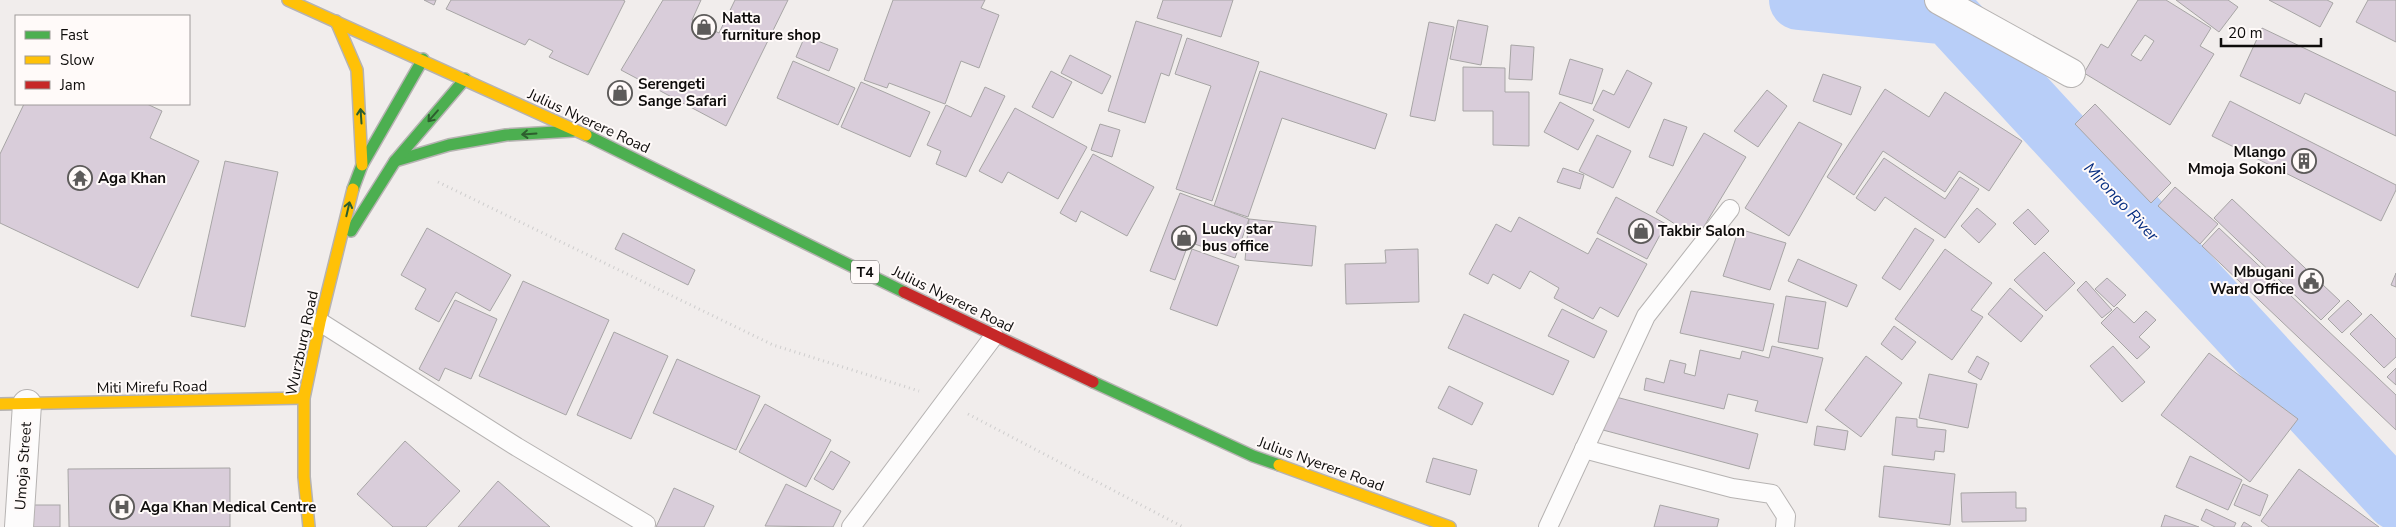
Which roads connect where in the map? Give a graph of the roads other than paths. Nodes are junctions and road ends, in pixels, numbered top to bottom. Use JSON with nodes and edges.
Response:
{"nodes":[{"id":1,"x":288,"y":0,"type":"edge"},
{"id":2,"x":1939,"y":0,"type":"edge"},
{"id":3,"x":336,"y":21,"type":"junction"},
{"id":4,"x":423,"y":59,"type":"junction"},
{"id":5,"x":2071,"y":73,"type":"dead end"},
{"id":6,"x":465,"y":79,"type":"junction"},
{"id":7,"x":577,"y":130,"type":"junction"},
{"id":8,"x":395,"y":161,"type":"junction"},
{"id":9,"x":362,"y":165,"type":"junction"},
{"id":10,"x":1730,"y":210,"type":"dead end"},
{"id":11,"x":337,"y":256,"type":"junction"},
{"id":12,"x":320,"y":322,"type":"junction"},
{"id":13,"x":994,"y":336,"type":"junction"},
{"id":14,"x":304,"y":398,"type":"junction"},
{"id":15,"x":13,"y":404,"type":"edge"},
{"id":16,"x":1584,"y":449,"type":"junction"},
{"id":17,"x":646,"y":524,"type":"dead end"},
{"id":18,"x":19,"y":527,"type":"edge"},
{"id":19,"x":309,"y":527,"type":"edge"},
{"id":20,"x":851,"y":527,"type":"edge"},
{"id":21,"x":1450,"y":527,"type":"edge"},
{"id":22,"x":1548,"y":527,"type":"edge"},
{"id":23,"x":1785,"y":527,"type":"edge"}],
"edges":[{"from":1,"to":3,"type":"main road","name":"Julius Nyerere Road","number":"T4"},
{"from":2,"to":5,"type":"street"},
{"from":3,"to":4,"type":"main road","name":"Julius Nyerere Road","number":"T4"},
{"from":9,"to":3,"type":"main road","one_way":true},
{"from":4,"to":6,"type":"main road","name":"Julius Nyerere Road","number":"T4"},
{"from":4,"to":9,"type":"main road","name":"Wurzburg Road"},
{"from":6,"to":7,"type":"main road","name":"Julius Nyerere Road","number":"T4"},
{"from":6,"to":8,"type":"main road","name":"Wurzburg Road","one_way":true},
{"from":7,"to":8,"type":"main road","one_way":true},
{"from":7,"to":13,"type":"main road","name":"Julius Nyerere Road","number":"T4"},
{"from":8,"to":11,"type":"main road","name":"Wurzburg Road"},
{"from":11,"to":9,"type":"main road","name":"Wurzburg Road","one_way":true},
{"from":10,"to":16,"type":"lane"},
{"from":11,"to":12,"type":"main road","name":"Wurzburg Road"},
{"from":12,"to":14,"type":"main road","name":"Wurzburg Road"},
{"from":12,"to":17,"type":"lane"},
{"from":13,"to":20,"type":"lane"},
{"from":13,"to":21,"type":"main road","name":"Julius Nyerere Road","number":"T4"},
{"from":14,"to":15,"type":"main road","name":"Miti Mirefu Road"},
{"from":14,"to":19,"type":"main road","name":"Wurzburg Road"},
{"from":15,"to":18,"type":"street","name":"Umoja Street"},
{"from":16,"to":22,"type":"lane"},
{"from":16,"to":23,"type":"lane"}]}
